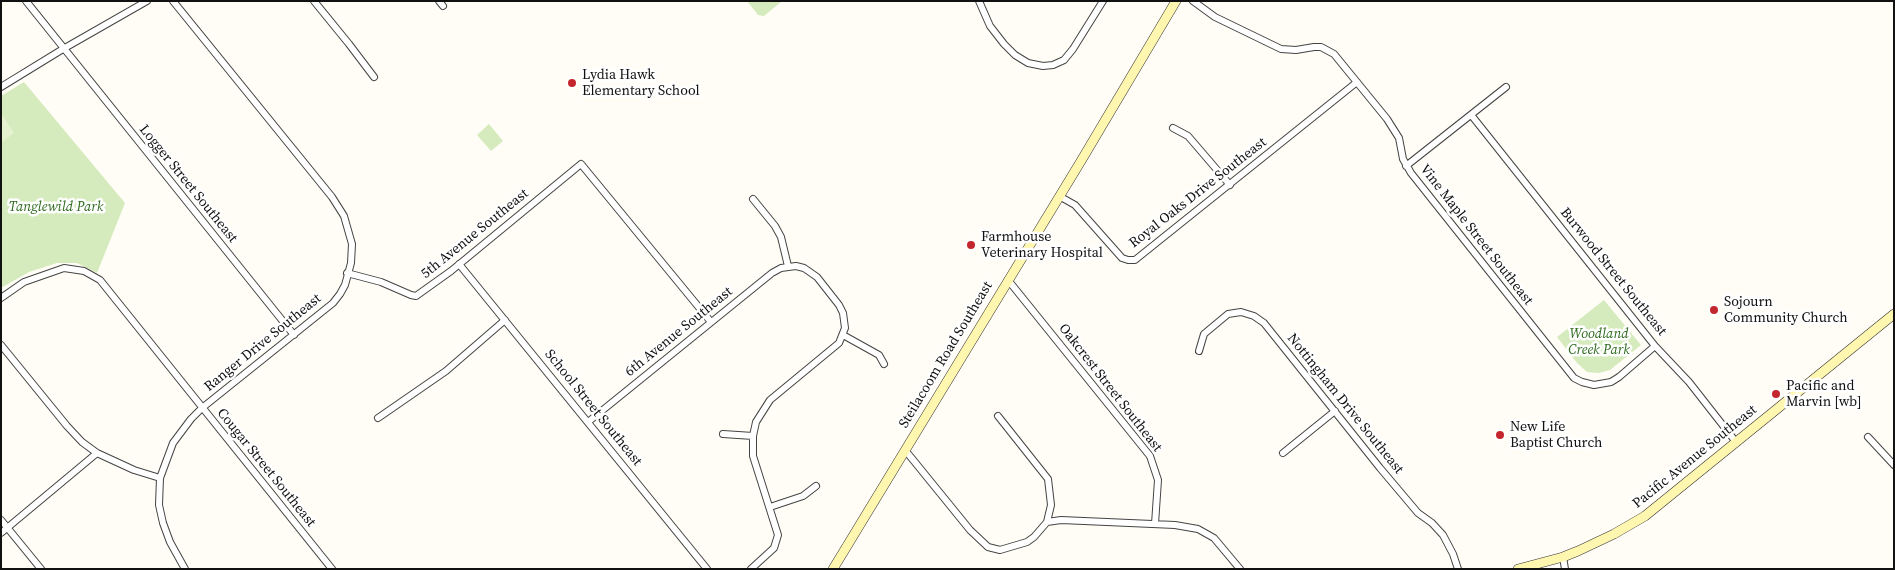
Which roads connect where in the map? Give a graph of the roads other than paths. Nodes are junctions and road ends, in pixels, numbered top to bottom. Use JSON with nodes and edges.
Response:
{"nodes":[{"id":1,"x":26,"y":1,"type":"edge"},
{"id":2,"x":147,"y":1,"type":"edge"},
{"id":3,"x":173,"y":1,"type":"edge"},
{"id":4,"x":314,"y":1,"type":"edge"},
{"id":5,"x":979,"y":1,"type":"edge"},
{"id":6,"x":1103,"y":1,"type":"edge"},
{"id":7,"x":1176,"y":1,"type":"edge"},
{"id":8,"x":1193,"y":1,"type":"edge"},
{"id":9,"x":63,"y":48,"type":"junction"},
{"id":10,"x":374,"y":77,"type":"dead end"},
{"id":11,"x":1357,"y":82,"type":"junction"},
{"id":12,"x":1,"y":87,"type":"edge"},
{"id":13,"x":1506,"y":87,"type":"dead end"},
{"id":14,"x":1472,"y":116,"type":"junction"},
{"id":15,"x":1173,"y":128,"type":"dead end"},
{"id":16,"x":1406,"y":166,"type":"junction"},
{"id":17,"x":1230,"y":185,"type":"junction"},
{"id":18,"x":1059,"y":196,"type":"junction"},
{"id":19,"x":754,"y":199,"type":"dead end"},
{"id":20,"x":460,"y":264,"type":"junction"},
{"id":21,"x":788,"y":266,"type":"junction"},
{"id":22,"x":347,"y":273,"type":"junction"},
{"id":23,"x":1008,"y":280,"type":"junction"},
{"id":24,"x":1,"y":298,"type":"edge"},
{"id":25,"x":1894,"y":314,"type":"edge"},
{"id":26,"x":505,"y":320,"type":"junction"},
{"id":27,"x":711,"y":322,"type":"junction"},
{"id":28,"x":294,"y":335,"type":"junction"},
{"id":29,"x":843,"y":336,"type":"junction"},
{"id":30,"x":1,"y":345,"type":"edge"},
{"id":31,"x":1655,"y":346,"type":"junction"},
{"id":32,"x":1199,"y":350,"type":"dead end"},
{"id":33,"x":884,"y":364,"type":"dead end"},
{"id":34,"x":202,"y":408,"type":"junction"},
{"id":35,"x":1334,"y":412,"type":"junction"},
{"id":36,"x":998,"y":416,"type":"dead end"},
{"id":37,"x":378,"y":418,"type":"dead end"},
{"id":38,"x":588,"y":422,"type":"junction"},
{"id":39,"x":723,"y":434,"type":"dead end"},
{"id":40,"x":753,"y":436,"type":"junction"},
{"id":41,"x":1868,"y":437,"type":"dead end"},
{"id":42,"x":1736,"y":442,"type":"junction"},
{"id":43,"x":905,"y":450,"type":"junction"},
{"id":44,"x":97,"y":453,"type":"junction"},
{"id":45,"x":1283,"y":453,"type":"dead end"},
{"id":46,"x":1894,"y":465,"type":"edge"},
{"id":47,"x":160,"y":478,"type":"junction"},
{"id":48,"x":816,"y":486,"type":"dead end"},
{"id":49,"x":770,"y":508,"type":"junction"},
{"id":50,"x":1,"y":520,"type":"edge"},
{"id":51,"x":1047,"y":522,"type":"junction"},
{"id":52,"x":1155,"y":524,"type":"junction"},
{"id":53,"x":8,"y":528,"type":"junction"},
{"id":54,"x":1,"y":533,"type":"edge"},
{"id":55,"x":1563,"y":558,"type":"junction"},
{"id":56,"x":41,"y":569,"type":"edge"},
{"id":57,"x":185,"y":569,"type":"edge"},
{"id":58,"x":332,"y":569,"type":"edge"},
{"id":59,"x":707,"y":569,"type":"edge"},
{"id":60,"x":751,"y":569,"type":"edge"},
{"id":61,"x":833,"y":569,"type":"edge"},
{"id":62,"x":1240,"y":569,"type":"edge"},
{"id":63,"x":1458,"y":569,"type":"edge"},
{"id":64,"x":1518,"y":569,"type":"edge"},
{"id":65,"x":1565,"y":569,"type":"edge"}],
"edges":[{"from":1,"to":9,"type":"street","name":"Logger Street Southeast"},
{"from":2,"to":9,"type":"street"},
{"from":3,"to":22,"type":"street","name":"Ranger Drive Southeast"},
{"from":4,"to":10,"type":"street"},
{"from":5,"to":6,"type":"street"},
{"from":7,"to":18,"type":"street","name":"Steilacoom Road Southeast"},
{"from":8,"to":11,"type":"street","name":"Vine Maple Street Southeast"},
{"from":9,"to":12,"type":"street"},
{"from":9,"to":28,"type":"street","name":"Logger Street Southeast"},
{"from":11,"to":16,"type":"street","name":"Vine Maple Street Southeast"},
{"from":11,"to":17,"type":"street","name":"Royal Oaks Drive Southeast"},
{"from":13,"to":14,"type":"street"},
{"from":14,"to":16,"type":"street"},
{"from":14,"to":31,"type":"street","name":"Burwood Street Southeast"},
{"from":15,"to":17,"type":"street"},
{"from":16,"to":31,"type":"street","name":"Vine Maple Street Southeast"},
{"from":17,"to":18,"type":"street","name":"Royal Oaks Drive Southeast"},
{"from":18,"to":23,"type":"street","name":"Steilacoom Road Southeast"},
{"from":19,"to":21,"type":"street"},
{"from":20,"to":22,"type":"street","name":"5th Avenue Southeast"},
{"from":20,"to":26,"type":"street","name":"School Street Southeast"},
{"from":20,"to":27,"type":"street","name":"5th Avenue Southeast"},
{"from":21,"to":27,"type":"street","name":"6th Avenue Southeast"},
{"from":21,"to":29,"type":"street"},
{"from":22,"to":28,"type":"street","name":"Ranger Drive Southeast"},
{"from":23,"to":43,"type":"street","name":"Steilacoom Road Southeast"},
{"from":23,"to":52,"type":"street","name":"Oakcrest Street Southeast"},
{"from":24,"to":34,"type":"street","name":"Cougar Street Southeast"},
{"from":25,"to":42,"type":"street","name":"Pacific Avenue Southeast"},
{"from":26,"to":37,"type":"street"},
{"from":26,"to":38,"type":"street","name":"School Street Southeast"},
{"from":27,"to":38,"type":"street","name":"6th Avenue Southeast"},
{"from":28,"to":34,"type":"street","name":"Ranger Drive Southeast"},
{"from":29,"to":33,"type":"street"},
{"from":29,"to":40,"type":"street"},
{"from":30,"to":44,"type":"street"},
{"from":31,"to":42,"type":"street","name":"Burwood Street Southeast"},
{"from":32,"to":35,"type":"street","name":"Nottingham Drive Southeast"},
{"from":34,"to":47,"type":"street","name":"Ranger Drive Southeast"},
{"from":34,"to":58,"type":"street","name":"Cougar Street Southeast"},
{"from":35,"to":45,"type":"street"},
{"from":35,"to":63,"type":"street","name":"Nottingham Drive Southeast"},
{"from":36,"to":51,"type":"street"},
{"from":38,"to":59,"type":"street","name":"School Street Southeast"},
{"from":39,"to":40,"type":"street"},
{"from":40,"to":49,"type":"street"},
{"from":41,"to":46,"type":"street"},
{"from":42,"to":55,"type":"street","name":"Pacific Avenue Southeast"},
{"from":43,"to":51,"type":"street"},
{"from":43,"to":61,"type":"street","name":"Steilacoom Road Southeast"},
{"from":44,"to":47,"type":"street"},
{"from":44,"to":53,"type":"street"},
{"from":47,"to":57,"type":"street","name":"Ranger Drive Southeast"},
{"from":48,"to":49,"type":"street"},
{"from":49,"to":60,"type":"street"},
{"from":50,"to":53,"type":"street"},
{"from":51,"to":52,"type":"street"},
{"from":52,"to":62,"type":"street"},
{"from":53,"to":54,"type":"street"},
{"from":53,"to":56,"type":"street"},
{"from":55,"to":64,"type":"street","name":"Pacific Avenue Southeast"},
{"from":55,"to":65,"type":"street"}]}
